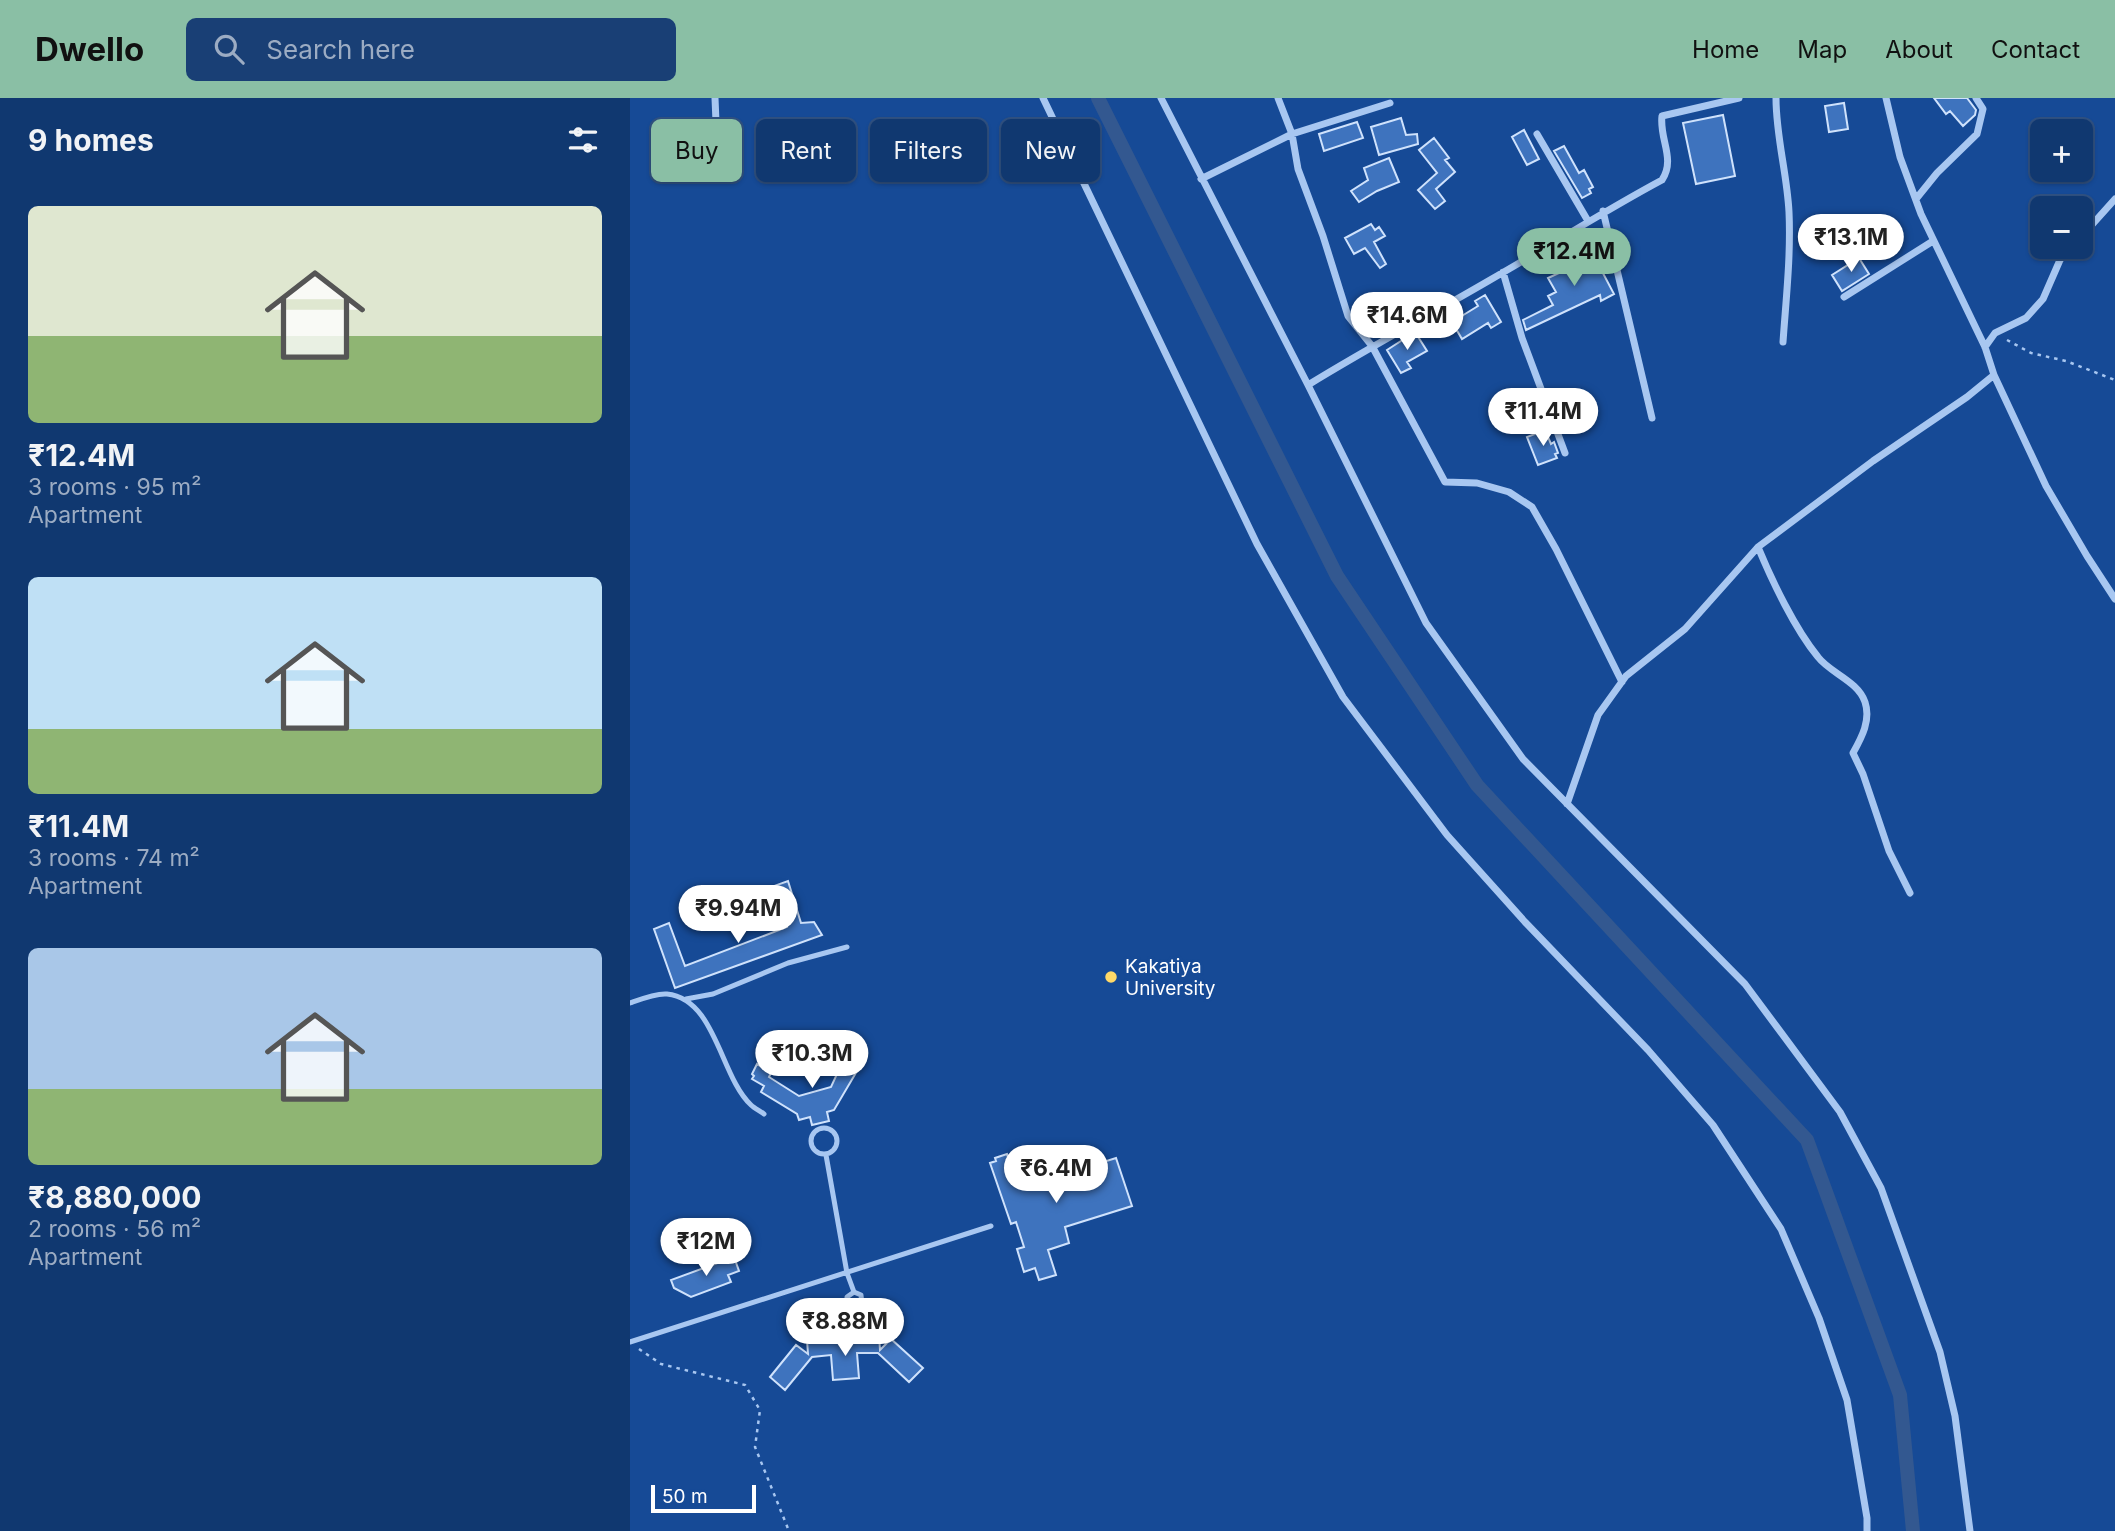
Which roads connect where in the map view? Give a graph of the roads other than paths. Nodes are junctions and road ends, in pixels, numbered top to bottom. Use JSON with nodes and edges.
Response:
{"nodes":[{"id":1,"x":715,"y":98,"type":"edge"},
{"id":2,"x":1044,"y":98,"type":"edge"},
{"id":3,"x":1161,"y":98,"type":"edge"},
{"id":4,"x":1278,"y":98,"type":"edge"},
{"id":5,"x":1739,"y":98,"type":"edge"},
{"id":6,"x":1776,"y":98,"type":"edge"},
{"id":7,"x":1886,"y":98,"type":"edge"},
{"id":8,"x":1976,"y":98,"type":"edge"},
{"id":9,"x":1390,"y":103,"type":"dead end"},
{"id":10,"x":716,"y":119,"type":"edge"},
{"id":11,"x":1537,"y":134,"type":"dead end"},
{"id":12,"x":1292,"y":135,"type":"junction"},
{"id":13,"x":1201,"y":179,"type":"junction"},
{"id":14,"x":2115,"y":199,"type":"edge"},
{"id":15,"x":1916,"y":200,"type":"junction"},
{"id":16,"x":1603,"y":211,"type":"junction"},
{"id":17,"x":1588,"y":221,"type":"junction"},
{"id":18,"x":2093,"y":224,"type":"edge"},
{"id":19,"x":1933,"y":241,"type":"junction"},
{"id":20,"x":2061,"y":259,"type":"edge"},
{"id":21,"x":1503,"y":272,"type":"junction"},
{"id":22,"x":1844,"y":297,"type":"dead end"},
{"id":23,"x":1783,"y":342,"type":"dead end"},
{"id":24,"x":1372,"y":346,"type":"junction"},
{"id":25,"x":1985,"y":347,"type":"junction"},
{"id":26,"x":1994,"y":375,"type":"junction"},
{"id":27,"x":1308,"y":385,"type":"junction"},
{"id":28,"x":1652,"y":418,"type":"dead end"},
{"id":29,"x":1565,"y":453,"type":"dead end"},
{"id":30,"x":1758,"y":547,"type":"junction"},
{"id":31,"x":2115,"y":599,"type":"edge"},
{"id":32,"x":1622,"y":682,"type":"junction"},
{"id":33,"x":1567,"y":804,"type":"junction"},
{"id":34,"x":1910,"y":893,"type":"dead end"},
{"id":35,"x":847,"y":947,"type":"dead end"},
{"id":36,"x":686,"y":999,"type":"junction"},
{"id":37,"x":630,"y":1003,"type":"edge"},
{"id":38,"x":764,"y":1114,"type":"dead end"},
{"id":39,"x":826,"y":1155,"type":"junction"},
{"id":40,"x":991,"y":1226,"type":"dead end"},
{"id":41,"x":847,"y":1273,"type":"junction"},
{"id":42,"x":854,"y":1292,"type":"junction"},
{"id":43,"x":630,"y":1342,"type":"edge"},
{"id":44,"x":1867,"y":1531,"type":"edge"},
{"id":45,"x":1970,"y":1531,"type":"edge"}],
"edges":[{"from":1,"to":10,"type":"street"},
{"from":2,"to":44,"type":"street"},
{"from":3,"to":13,"type":"street"},
{"from":4,"to":12,"type":"street"},
{"from":5,"to":16,"type":"street"},
{"from":6,"to":23,"type":"street"},
{"from":7,"to":15,"type":"street"},
{"from":8,"to":15,"type":"street"},
{"from":9,"to":12,"type":"street"},
{"from":11,"to":17,"type":"street"},
{"from":12,"to":13,"type":"street"},
{"from":12,"to":24,"type":"street"},
{"from":13,"to":27,"type":"street"},
{"from":14,"to":18,"type":"street"},
{"from":15,"to":19,"type":"street"},
{"from":16,"to":17,"type":"street"},
{"from":16,"to":28,"type":"street"},
{"from":17,"to":21,"type":"street"},
{"from":19,"to":22,"type":"street"},
{"from":19,"to":25,"type":"street"},
{"from":20,"to":25,"type":"street"},
{"from":21,"to":24,"type":"street"},
{"from":21,"to":29,"type":"street"},
{"from":24,"to":27,"type":"street"},
{"from":24,"to":32,"type":"street"},
{"from":25,"to":26,"type":"street"},
{"from":26,"to":30,"type":"street"},
{"from":26,"to":31,"type":"street"},
{"from":27,"to":33,"type":"street"},
{"from":30,"to":32,"type":"street"},
{"from":30,"to":34,"type":"street"},
{"from":32,"to":33,"type":"street"},
{"from":33,"to":45,"type":"street"},
{"from":35,"to":36,"type":"lane"},
{"from":36,"to":37,"type":"lane"},
{"from":36,"to":38,"type":"lane"},
{"from":39,"to":39,"type":"lane"},
{"from":39,"to":41,"type":"lane"},
{"from":40,"to":41,"type":"lane"},
{"from":41,"to":42,"type":"lane"},
{"from":41,"to":43,"type":"lane"},
{"from":42,"to":42,"type":"lane"}]}
